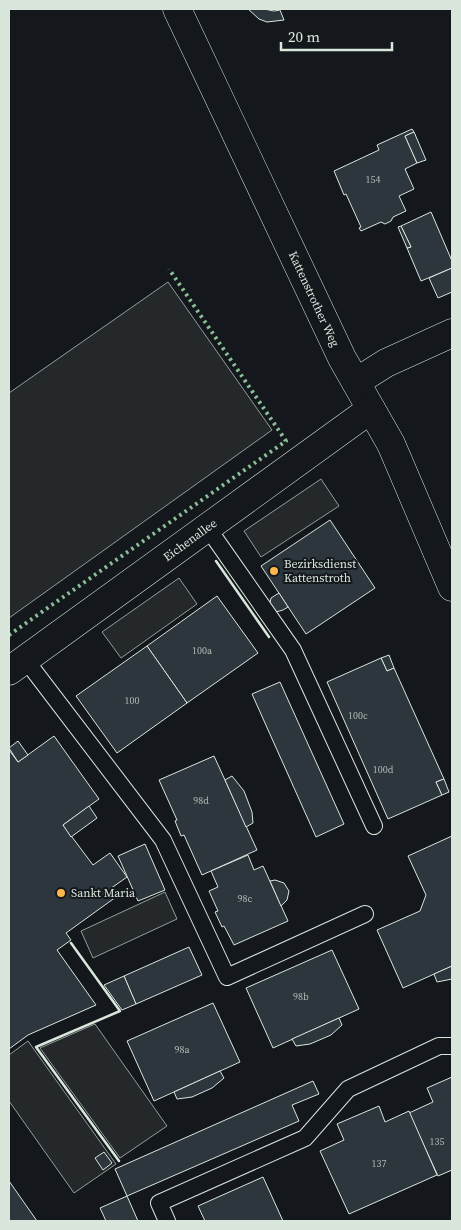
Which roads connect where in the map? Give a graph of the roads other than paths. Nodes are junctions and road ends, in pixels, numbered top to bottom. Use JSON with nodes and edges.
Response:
{"nodes":[{"id":1,"x":177,"y":9,"type":"edge"},
{"id":2,"x":452,"y":333,"type":"edge"},
{"id":3,"x":356,"y":382,"type":"junction"},
{"id":4,"x":371,"y":409,"type":"junction"},
{"id":5,"x":207,"y":527,"type":"junction"},
{"id":6,"x":452,"y":587,"type":"edge"},
{"id":7,"x":17,"y":665,"type":"edge"},
{"id":8,"x":374,"y":826,"type":"dead end"},
{"id":9,"x":365,"y":914,"type":"dead end"},
{"id":10,"x":452,"y":1046,"type":"edge"},
{"id":11,"x":167,"y":1221,"type":"edge"}],
"edges":[{"from":1,"to":3,"type":"street","name":"Kattenstrother Weg"},
{"from":2,"to":3,"type":"street"},
{"from":3,"to":4,"type":"street","name":"Kattenstrother Weg"},
{"from":4,"to":5,"type":"street","name":"Eichenallee"},
{"from":4,"to":6,"type":"street","name":"Kattenstrother Weg"},
{"from":5,"to":7,"type":"street","name":"Eichenallee"},
{"from":5,"to":8,"type":"lane"},
{"from":7,"to":9,"type":"lane"},
{"from":10,"to":11,"type":"lane"}]}
